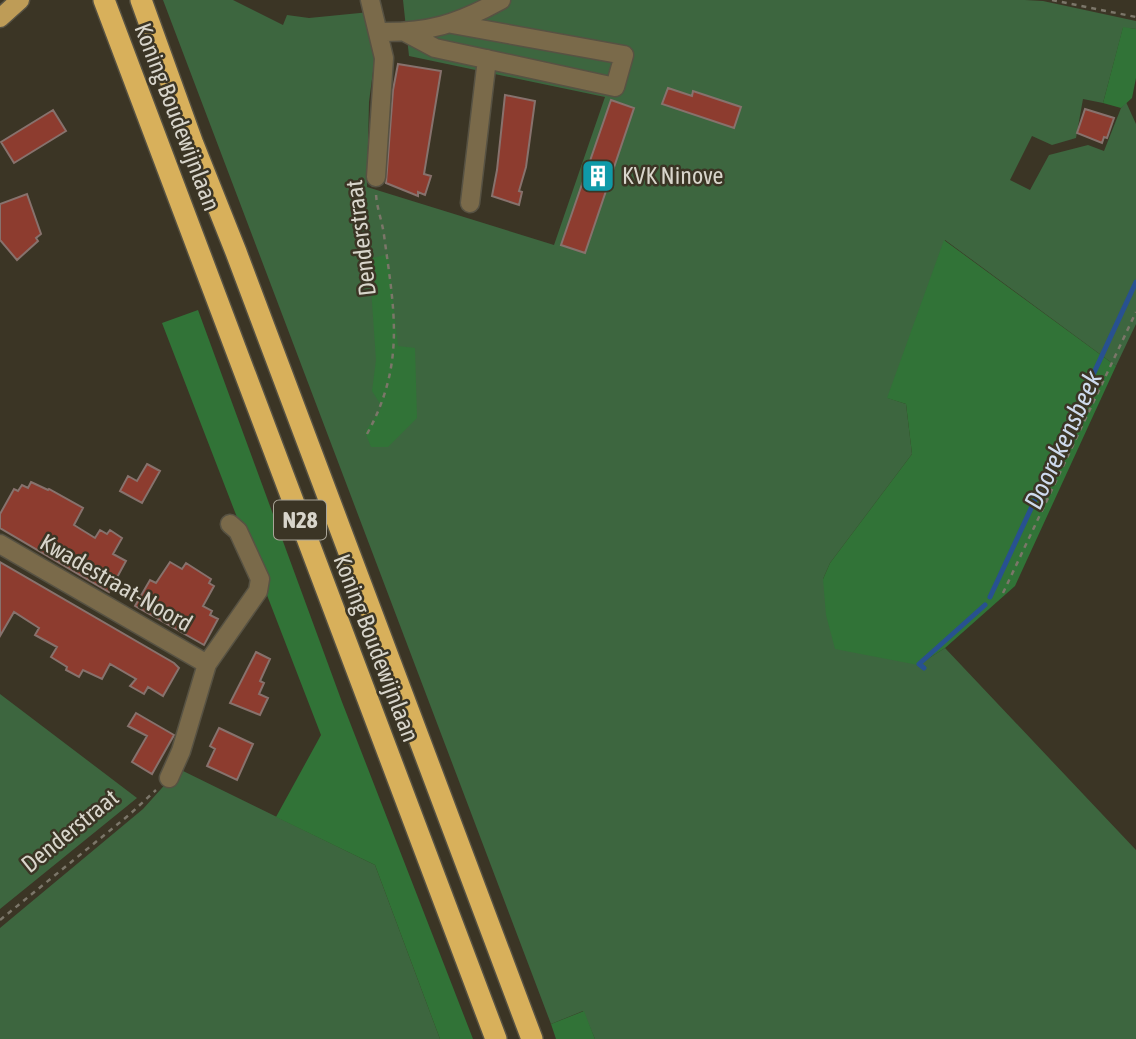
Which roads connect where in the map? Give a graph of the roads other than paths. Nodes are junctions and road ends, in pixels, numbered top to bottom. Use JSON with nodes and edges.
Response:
{"nodes":[{"id":1,"x":20,"y":0,"type":"edge"},
{"id":2,"x":104,"y":0,"type":"edge"},
{"id":3,"x":141,"y":0,"type":"edge"},
{"id":4,"x":370,"y":0,"type":"edge"},
{"id":5,"x":501,"y":0,"type":"edge"},
{"id":6,"x":0,"y":18,"type":"edge"},
{"id":7,"x":453,"y":24,"type":"junction"},
{"id":8,"x":379,"y":32,"type":"junction"},
{"id":9,"x":405,"y":33,"type":"junction"},
{"id":10,"x":487,"y":59,"type":"junction"},
{"id":11,"x":376,"y":177,"type":"road end"},
{"id":12,"x":470,"y":203,"type":"dead end"},
{"id":13,"x":230,"y":524,"type":"dead end"},
{"id":14,"x":0,"y":544,"type":"edge"},
{"id":15,"x":207,"y":664,"type":"junction"},
{"id":16,"x":169,"y":778,"type":"road end"},
{"id":17,"x":496,"y":1039,"type":"edge"},
{"id":18,"x":532,"y":1039,"type":"edge"}],
"edges":[{"from":1,"to":6,"type":"main road"},
{"from":2,"to":17,"type":"highway","name":"Koning Boudewijnlaan","number":"N28"},
{"from":3,"to":18,"type":"highway","name":"Koning Boudewijnlaan","number":"N28"},
{"from":4,"to":8,"type":"street","name":"Denderstraat"},
{"from":5,"to":7,"type":"street"},
{"from":7,"to":9,"type":"street"},
{"from":7,"to":10,"type":"street"},
{"from":8,"to":9,"type":"street"},
{"from":8,"to":11,"type":"street","name":"Denderstraat"},
{"from":9,"to":10,"type":"street"},
{"from":10,"to":12,"type":"street"},
{"from":13,"to":15,"type":"street","name":"Kwadestraat-Noord"},
{"from":14,"to":15,"type":"street","name":"Kwadestraat-Noord"},
{"from":15,"to":16,"type":"street","name":"Kwadestraat-Noord"}]}
